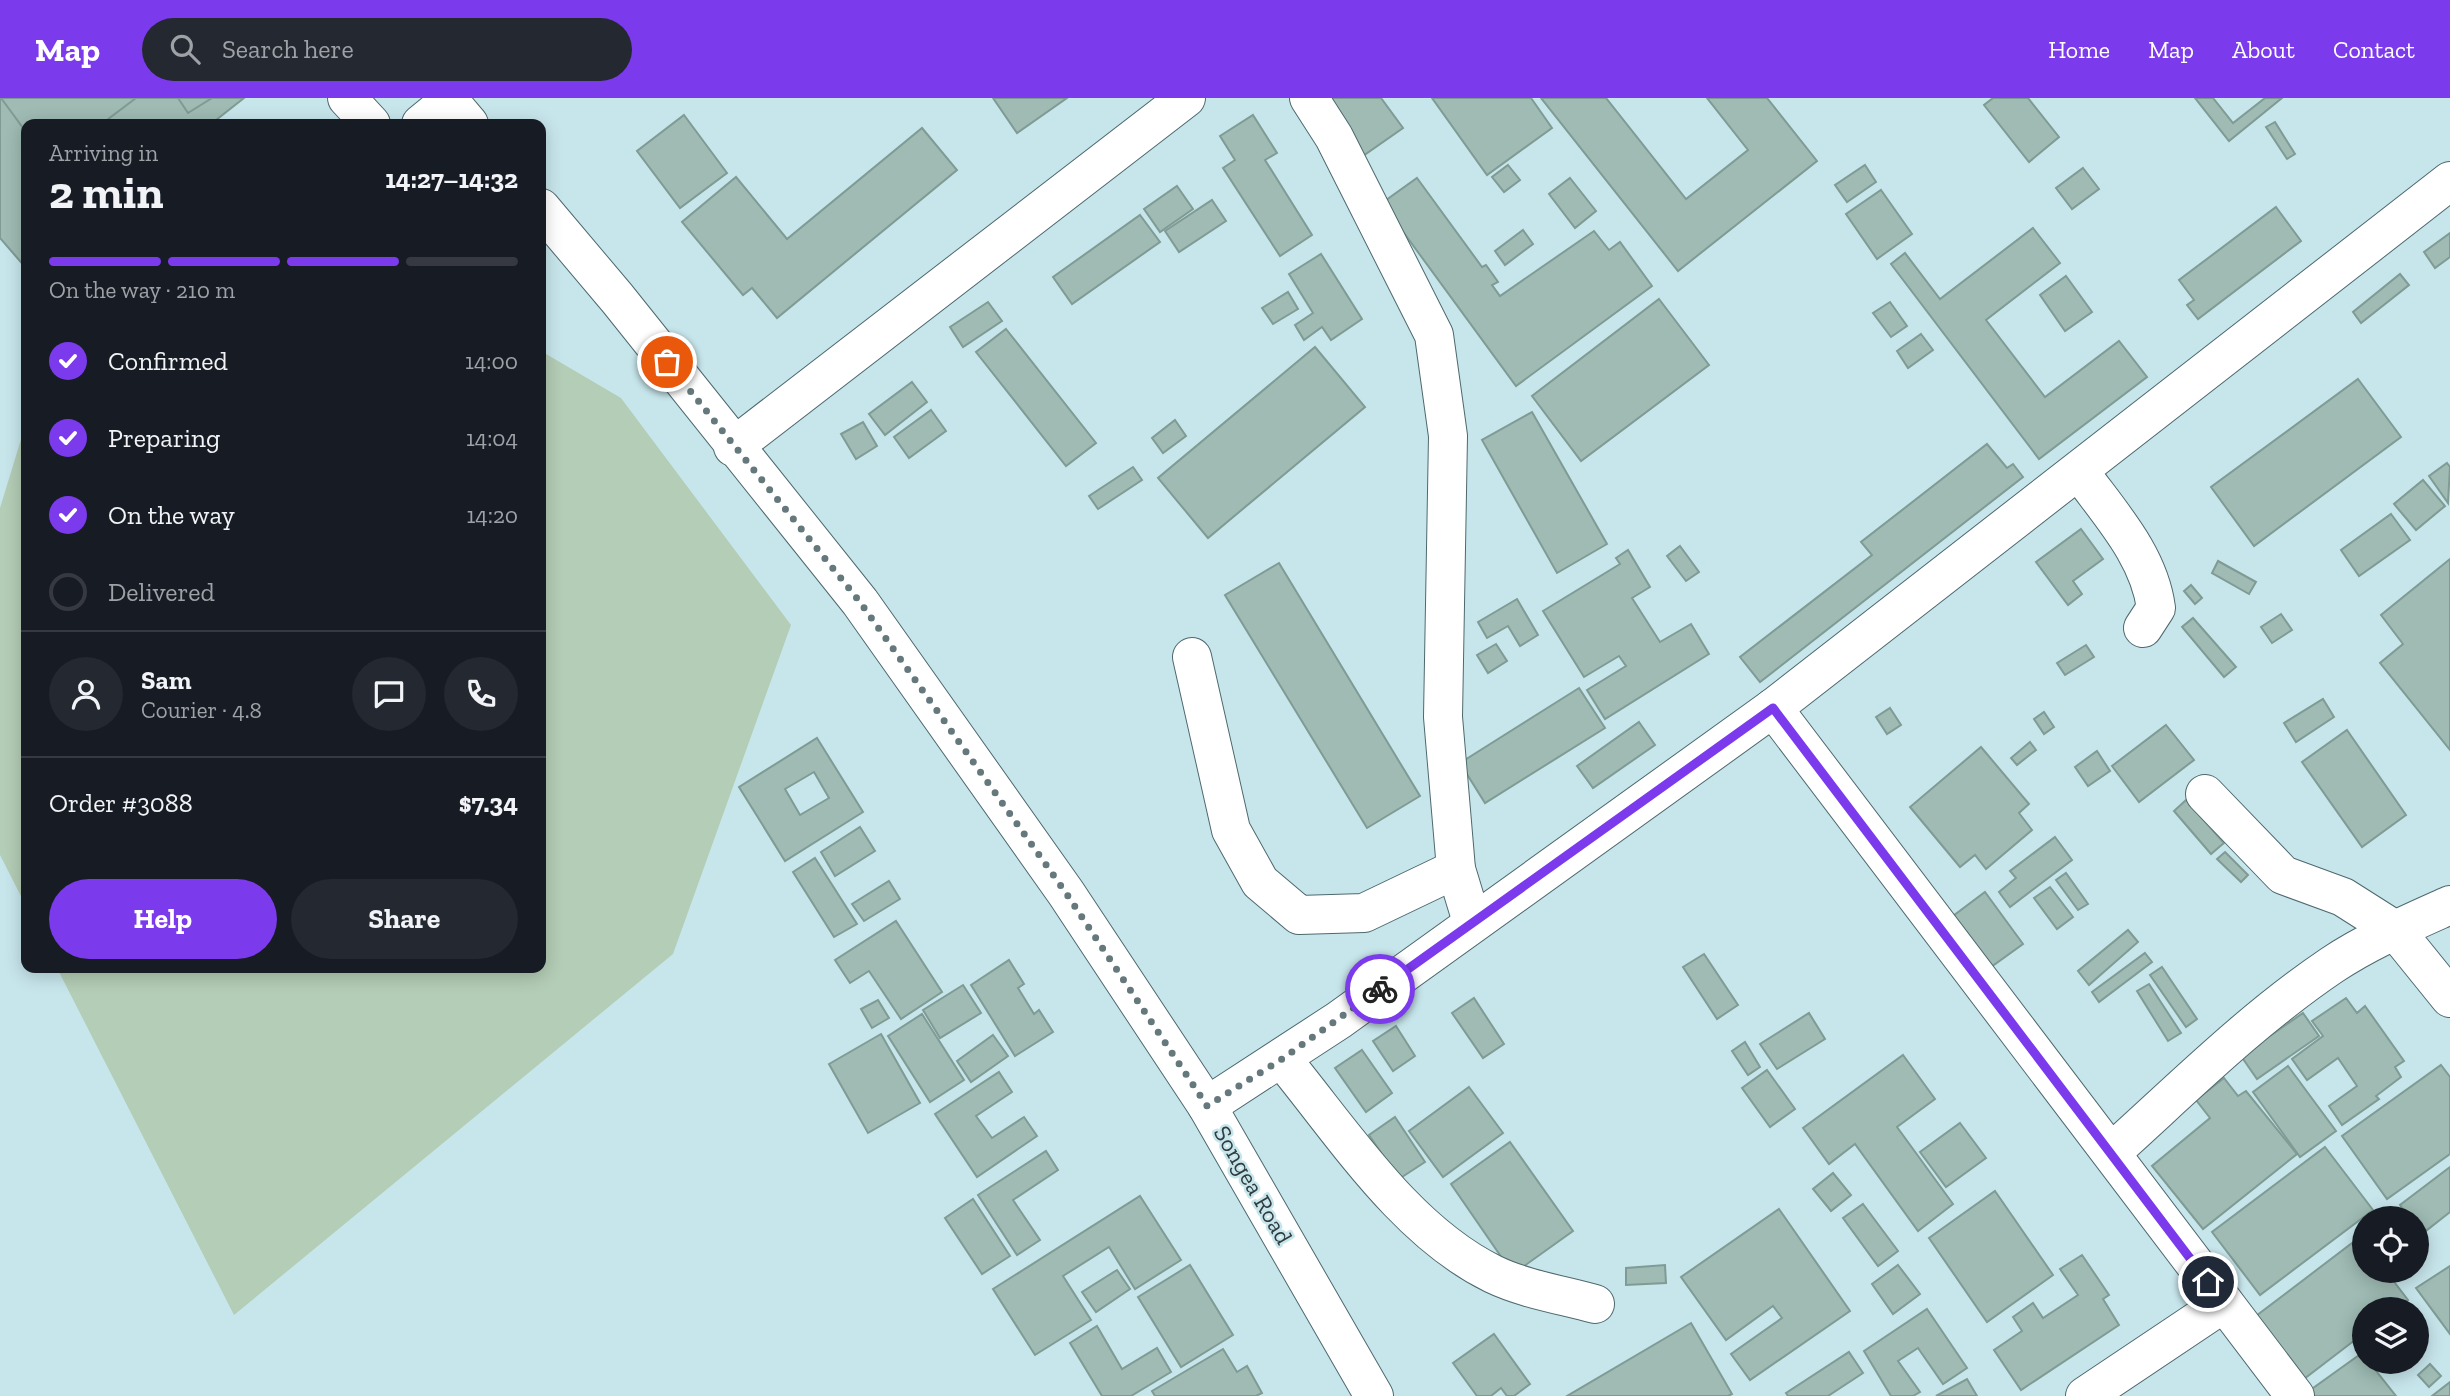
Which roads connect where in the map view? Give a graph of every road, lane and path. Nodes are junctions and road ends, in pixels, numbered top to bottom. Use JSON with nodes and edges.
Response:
{"nodes":[{"id":1,"x":347,"y":98,"type":"edge"},
{"id":2,"x":1186,"y":98,"type":"edge"},
{"id":3,"x":1309,"y":98,"type":"edge"},
{"id":4,"x":366,"y":119,"type":"edge"},
{"id":5,"x":2450,"y":181,"type":"edge"},
{"id":6,"x":546,"y":214,"type":"edge"},
{"id":7,"x":733,"y":447,"type":"junction"},
{"id":8,"x":2079,"y":471,"type":"junction"},
{"id":9,"x":2143,"y":628,"type":"dead end"},
{"id":10,"x":1192,"y":657,"type":"dead end"},
{"id":11,"x":1773,"y":708,"type":"junction"},
{"id":12,"x":2204,"y":794,"type":"dead end"},
{"id":13,"x":1456,"y":869,"type":"junction"},
{"id":14,"x":2450,"y":905,"type":"edge"},
{"id":15,"x":1472,"y":922,"type":"junction"},
{"id":16,"x":2395,"y":930,"type":"junction"},
{"id":17,"x":2450,"y":998,"type":"edge"},
{"id":18,"x":1282,"y":1059,"type":"junction"},
{"id":19,"x":1207,"y":1106,"type":"junction"},
{"id":20,"x":2112,"y":1152,"type":"junction"},
{"id":21,"x":2224,"y":1303,"type":"junction"},
{"id":22,"x":1595,"y":1304,"type":"dead end"},
{"id":23,"x":1374,"y":1396,"type":"edge"},
{"id":24,"x":2085,"y":1396,"type":"edge"},
{"id":25,"x":2295,"y":1396,"type":"edge"}],
"edges":[{"from":1,"to":4,"type":"main road"},
{"from":2,"to":7,"type":"main road"},
{"from":3,"to":13,"type":"main road"},
{"from":5,"to":8,"type":"main road"},
{"from":6,"to":7,"type":"main road","name":"Songea Road"},
{"from":7,"to":19,"type":"main road","name":"Songea Road"},
{"from":8,"to":9,"type":"main road"},
{"from":8,"to":11,"type":"main road"},
{"from":10,"to":13,"type":"main road"},
{"from":11,"to":15,"type":"main road"},
{"from":11,"to":20,"type":"main road"},
{"from":12,"to":16,"type":"main road"},
{"from":13,"to":15,"type":"main road"},
{"from":14,"to":16,"type":"main road"},
{"from":15,"to":18,"type":"main road"},
{"from":16,"to":17,"type":"main road"},
{"from":16,"to":20,"type":"main road"},
{"from":18,"to":19,"type":"main road"},
{"from":18,"to":22,"type":"main road"},
{"from":19,"to":23,"type":"main road","name":"Songea Road"},
{"from":20,"to":21,"type":"main road"},
{"from":21,"to":24,"type":"main road"},
{"from":21,"to":25,"type":"main road"}]}
